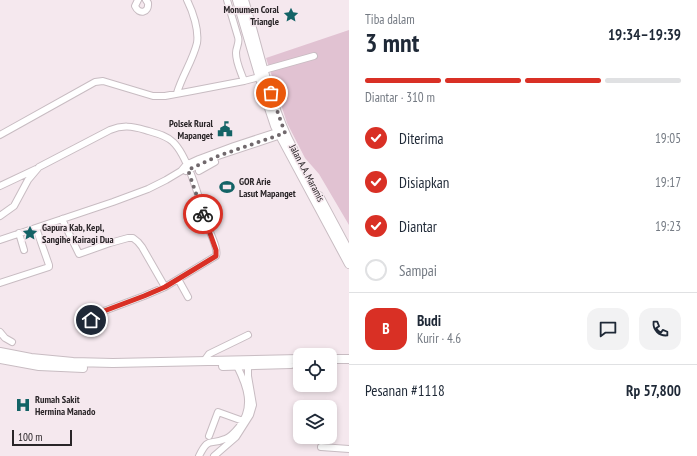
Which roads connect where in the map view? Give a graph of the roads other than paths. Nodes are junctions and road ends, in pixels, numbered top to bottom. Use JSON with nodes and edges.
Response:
{"nodes":[{"id":1,"x":138,"y":0,"type":"edge"},
{"id":2,"x":188,"y":0,"type":"edge"},
{"id":3,"x":227,"y":0,"type":"edge"},
{"id":4,"x":237,"y":0,"type":"edge"},
{"id":5,"x":244,"y":0,"type":"edge"},
{"id":6,"x":149,"y":1,"type":"edge"},
{"id":7,"x":246,"y":30,"type":"junction"},
{"id":8,"x":237,"y":33,"type":"junction"},
{"id":9,"x":314,"y":56,"type":"dead end"},
{"id":10,"x":264,"y":70,"type":"junction"},
{"id":11,"x":260,"y":78,"type":"junction"},
{"id":12,"x":244,"y":81,"type":"junction"},
{"id":13,"x":177,"y":93,"type":"junction"},
{"id":14,"x":282,"y":133,"type":"junction"},
{"id":15,"x":0,"y":134,"type":"edge"},
{"id":16,"x":237,"y":149,"type":"junction"},
{"id":17,"x":39,"y":167,"type":"junction"},
{"id":18,"x":187,"y":167,"type":"junction"},
{"id":19,"x":199,"y":171,"type":"dead end"},
{"id":20,"x":0,"y":186,"type":"edge"},
{"id":21,"x":0,"y":216,"type":"edge"},
{"id":22,"x":62,"y":219,"type":"junction"},
{"id":23,"x":36,"y":228,"type":"junction"},
{"id":24,"x":19,"y":233,"type":"junction"},
{"id":25,"x":0,"y":240,"type":"edge"},
{"id":26,"x":24,"y":250,"type":"dead end"},
{"id":27,"x":349,"y":252,"type":"edge"},
{"id":28,"x":349,"y":264,"type":"edge"},
{"id":29,"x":178,"y":279,"type":"junction"},
{"id":30,"x":0,"y":283,"type":"edge"},
{"id":31,"x":165,"y":287,"type":"junction"},
{"id":32,"x":188,"y":297,"type":"dead end"},
{"id":33,"x":86,"y":322,"type":"dead end"},
{"id":34,"x":0,"y":332,"type":"edge"},
{"id":35,"x":248,"y":335,"type":"dead end"},
{"id":36,"x":12,"y":342,"type":"dead end"},
{"id":37,"x":0,"y":352,"type":"edge"},
{"id":38,"x":293,"y":359,"type":"edge"},
{"id":39,"x":337,"y":359,"type":"edge"},
{"id":40,"x":349,"y":359,"type":"edge"},
{"id":41,"x":0,"y":360,"type":"edge"},
{"id":42,"x":204,"y":361,"type":"junction"},
{"id":43,"x":293,"y":364,"type":"edge"},
{"id":44,"x":337,"y":364,"type":"edge"},
{"id":45,"x":349,"y":364,"type":"edge"},
{"id":46,"x":237,"y":366,"type":"junction"},
{"id":47,"x":248,"y":366,"type":"junction"},
{"id":48,"x":243,"y":421,"type":"junction"},
{"id":49,"x":208,"y":436,"type":"dead end"},
{"id":50,"x":216,"y":442,"type":"junction"},
{"id":51,"x":321,"y":447,"type":"dead end"},
{"id":52,"x":349,"y":449,"type":"edge"},
{"id":53,"x":221,"y":450,"type":"junction"},
{"id":54,"x":199,"y":456,"type":"edge"},
{"id":55,"x":214,"y":456,"type":"edge"}],
"edges":[{"from":1,"to":6,"type":"street"},
{"from":2,"to":13,"type":"street"},
{"from":3,"to":8,"type":"street"},
{"from":4,"to":7,"type":"highway"},
{"from":5,"to":10,"type":"highway","name":"Jalan A.A. Maramis"},
{"from":7,"to":8,"type":"street"},
{"from":7,"to":11,"type":"highway"},
{"from":8,"to":12,"type":"street"},
{"from":9,"to":10,"type":"street"},
{"from":10,"to":14,"type":"highway","name":"Jalan A.A. Maramis"},
{"from":11,"to":12,"type":"street"},
{"from":11,"to":14,"type":"highway"},
{"from":12,"to":13,"type":"street"},
{"from":13,"to":15,"type":"street"},
{"from":14,"to":16,"type":"street"},
{"from":14,"to":18,"type":"street"},
{"from":14,"to":27,"type":"highway","name":"Jalan A.A. Maramis"},
{"from":14,"to":28,"type":"highway"},
{"from":16,"to":18,"type":"street"},
{"from":16,"to":19,"type":"street"},
{"from":17,"to":18,"type":"street"},
{"from":17,"to":20,"type":"street"},
{"from":17,"to":21,"type":"street"},
{"from":18,"to":22,"type":"street"},
{"from":18,"to":29,"type":"street"},
{"from":22,"to":23,"type":"street"},
{"from":22,"to":31,"type":"street"},
{"from":23,"to":24,"type":"street"},
{"from":23,"to":30,"type":"street"},
{"from":24,"to":25,"type":"street"},
{"from":24,"to":26,"type":"street"},
{"from":29,"to":31,"type":"street"},
{"from":29,"to":32,"type":"street"},
{"from":31,"to":33,"type":"street"},
{"from":34,"to":36,"type":"street"},
{"from":35,"to":42,"type":"street"},
{"from":37,"to":42,"type":"highway"},
{"from":38,"to":42,"type":"highway"},
{"from":39,"to":40,"type":"highway"},
{"from":41,"to":46,"type":"highway"},
{"from":43,"to":47,"type":"highway"},
{"from":44,"to":45,"type":"highway"},
{"from":46,"to":47,"type":"highway"},
{"from":46,"to":48,"type":"street"},
{"from":47,"to":53,"type":"street"},
{"from":48,"to":49,"type":"street"},
{"from":48,"to":50,"type":"street"},
{"from":50,"to":53,"type":"street"},
{"from":50,"to":54,"type":"street"},
{"from":51,"to":52,"type":"street"},
{"from":53,"to":55,"type":"street"}]}
